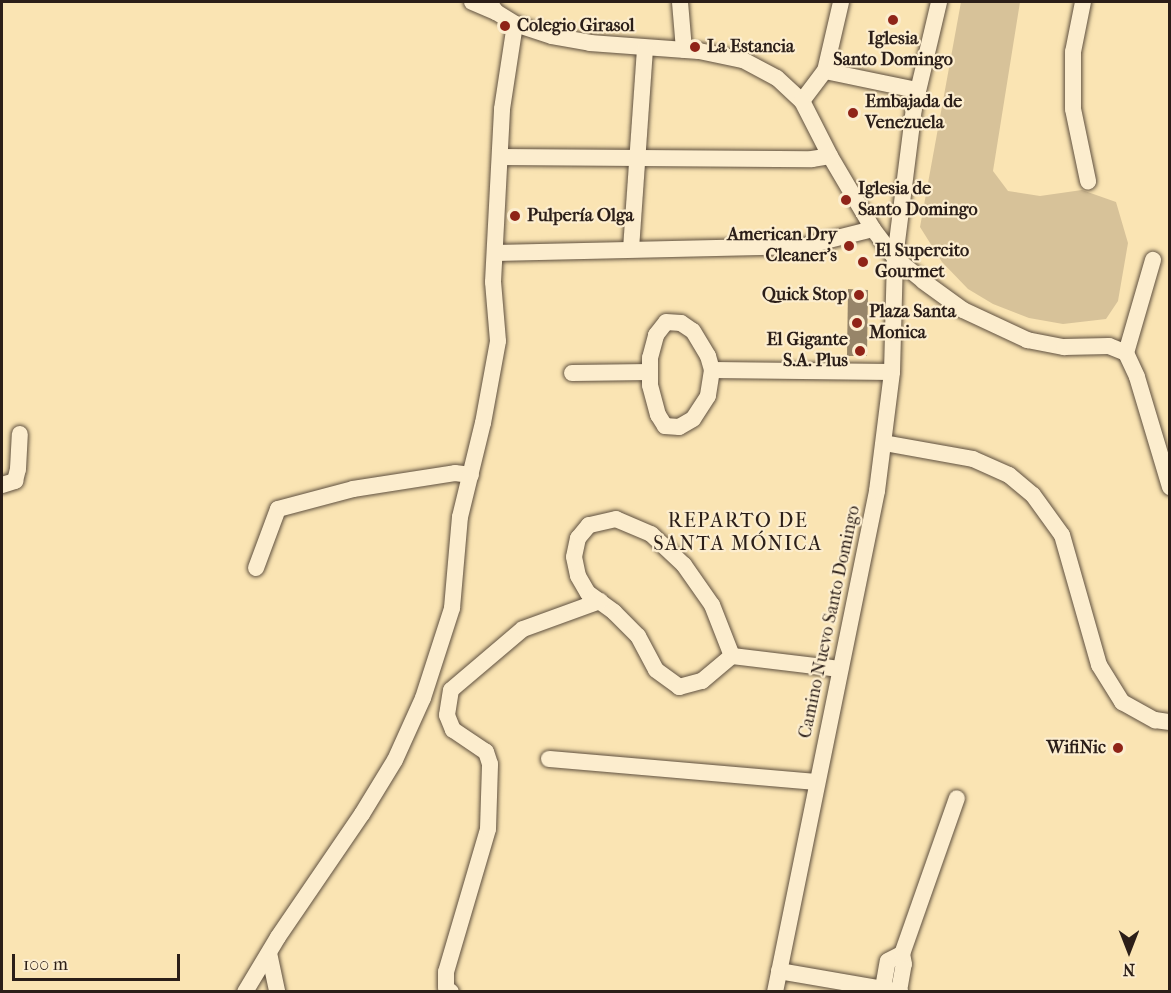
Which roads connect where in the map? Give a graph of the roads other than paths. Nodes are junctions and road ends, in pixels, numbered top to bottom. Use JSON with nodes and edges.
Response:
{"nodes":[{"id":1,"x":472,"y":2,"type":"edge"},
{"id":2,"x":680,"y":2,"type":"edge"},
{"id":3,"x":841,"y":2,"type":"edge"},
{"id":4,"x":939,"y":2,"type":"edge"},
{"id":5,"x":1083,"y":2,"type":"edge"},
{"id":6,"x":492,"y":7,"type":"edge"},
{"id":7,"x":515,"y":24,"type":"junction"},
{"id":8,"x":645,"y":48,"type":"junction"},
{"id":9,"x":684,"y":50,"type":"junction"},
{"id":10,"x":825,"y":71,"type":"junction"},
{"id":11,"x":917,"y":90,"type":"junction"},
{"id":12,"x":802,"y":101,"type":"junction"},
{"id":13,"x":830,"y":156,"type":"junction"},
{"id":14,"x":637,"y":157,"type":"junction"},
{"id":15,"x":500,"y":158,"type":"junction"},
{"id":16,"x":1088,"y":181,"type":"dead end"},
{"id":17,"x":873,"y":229,"type":"junction"},
{"id":18,"x":631,"y":249,"type":"junction"},
{"id":19,"x":495,"y":253,"type":"junction"},
{"id":20,"x":895,"y":258,"type":"junction"},
{"id":21,"x":1153,"y":260,"type":"dead end"},
{"id":22,"x":1125,"y":353,"type":"junction"},
{"id":23,"x":712,"y":370,"type":"junction"},
{"id":24,"x":650,"y":372,"type":"junction"},
{"id":25,"x":892,"y":372,"type":"junction"},
{"id":26,"x":572,"y":373,"type":"dead end"},
{"id":27,"x":20,"y":434,"type":"dead end"},
{"id":28,"x":884,"y":443,"type":"junction"},
{"id":29,"x":471,"y":475,"type":"junction"},
{"id":30,"x":2,"y":485,"type":"edge"},
{"id":31,"x":1170,"y":487,"type":"edge"},
{"id":32,"x":256,"y":568,"type":"dead end"},
{"id":33,"x":600,"y":602,"type":"junction"},
{"id":34,"x":732,"y":656,"type":"junction"},
{"id":35,"x":840,"y":669,"type":"junction"},
{"id":36,"x":1170,"y":722,"type":"edge"},
{"id":37,"x":549,"y":759,"type":"dead end"},
{"id":38,"x":817,"y":782,"type":"junction"},
{"id":39,"x":957,"y":798,"type":"dead end"},
{"id":40,"x":269,"y":953,"type":"junction"},
{"id":41,"x":779,"y":971,"type":"junction"},
{"id":42,"x":894,"y":990,"type":"edge"},
{"id":43,"x":245,"y":992,"type":"edge"},
{"id":44,"x":276,"y":992,"type":"edge"},
{"id":45,"x":450,"y":992,"type":"edge"},
{"id":46,"x":775,"y":992,"type":"edge"}],
"edges":[{"from":1,"to":6,"type":"street"},
{"from":2,"to":9,"type":"street"},
{"from":3,"to":10,"type":"street"},
{"from":4,"to":11,"type":"street","name":"Camino Nuevo Santo Domingo"},
{"from":5,"to":16,"type":"street"},
{"from":6,"to":7,"type":"street"},
{"from":7,"to":8,"type":"street"},
{"from":7,"to":15,"type":"street"},
{"from":8,"to":9,"type":"street"},
{"from":8,"to":14,"type":"street"},
{"from":9,"to":12,"type":"street"},
{"from":10,"to":11,"type":"street"},
{"from":10,"to":12,"type":"street"},
{"from":11,"to":20,"type":"street","name":"Camino Nuevo Santo Domingo"},
{"from":12,"to":13,"type":"street"},
{"from":13,"to":14,"type":"street"},
{"from":13,"to":17,"type":"street"},
{"from":14,"to":15,"type":"street"},
{"from":14,"to":18,"type":"street"},
{"from":15,"to":19,"type":"street"},
{"from":17,"to":18,"type":"street"},
{"from":17,"to":20,"type":"street"},
{"from":18,"to":19,"type":"street"},
{"from":19,"to":29,"type":"street"},
{"from":20,"to":22,"type":"street"},
{"from":20,"to":25,"type":"street","name":"Camino Nuevo Santo Domingo"},
{"from":21,"to":22,"type":"street"},
{"from":22,"to":31,"type":"street"},
{"from":23,"to":24,"type":"street"},
{"from":23,"to":24,"type":"street"},
{"from":23,"to":25,"type":"street"},
{"from":24,"to":26,"type":"street"},
{"from":25,"to":28,"type":"street","name":"Camino Nuevo Santo Domingo"},
{"from":27,"to":30,"type":"street"},
{"from":28,"to":35,"type":"street","name":"Camino Nuevo Santo Domingo"},
{"from":28,"to":36,"type":"street"},
{"from":29,"to":32,"type":"street"},
{"from":29,"to":40,"type":"street"},
{"from":33,"to":34,"type":"street"},
{"from":33,"to":34,"type":"street"},
{"from":33,"to":45,"type":"street"},
{"from":34,"to":35,"type":"street"},
{"from":35,"to":38,"type":"street","name":"Camino Nuevo Santo Domingo"},
{"from":37,"to":38,"type":"street"},
{"from":38,"to":41,"type":"street","name":"Camino Nuevo Santo Domingo"},
{"from":39,"to":42,"type":"street"},
{"from":40,"to":43,"type":"street"},
{"from":40,"to":44,"type":"street"},
{"from":41,"to":42,"type":"street"},
{"from":41,"to":46,"type":"street","name":"Camino Nuevo Santo Domingo"}]}
